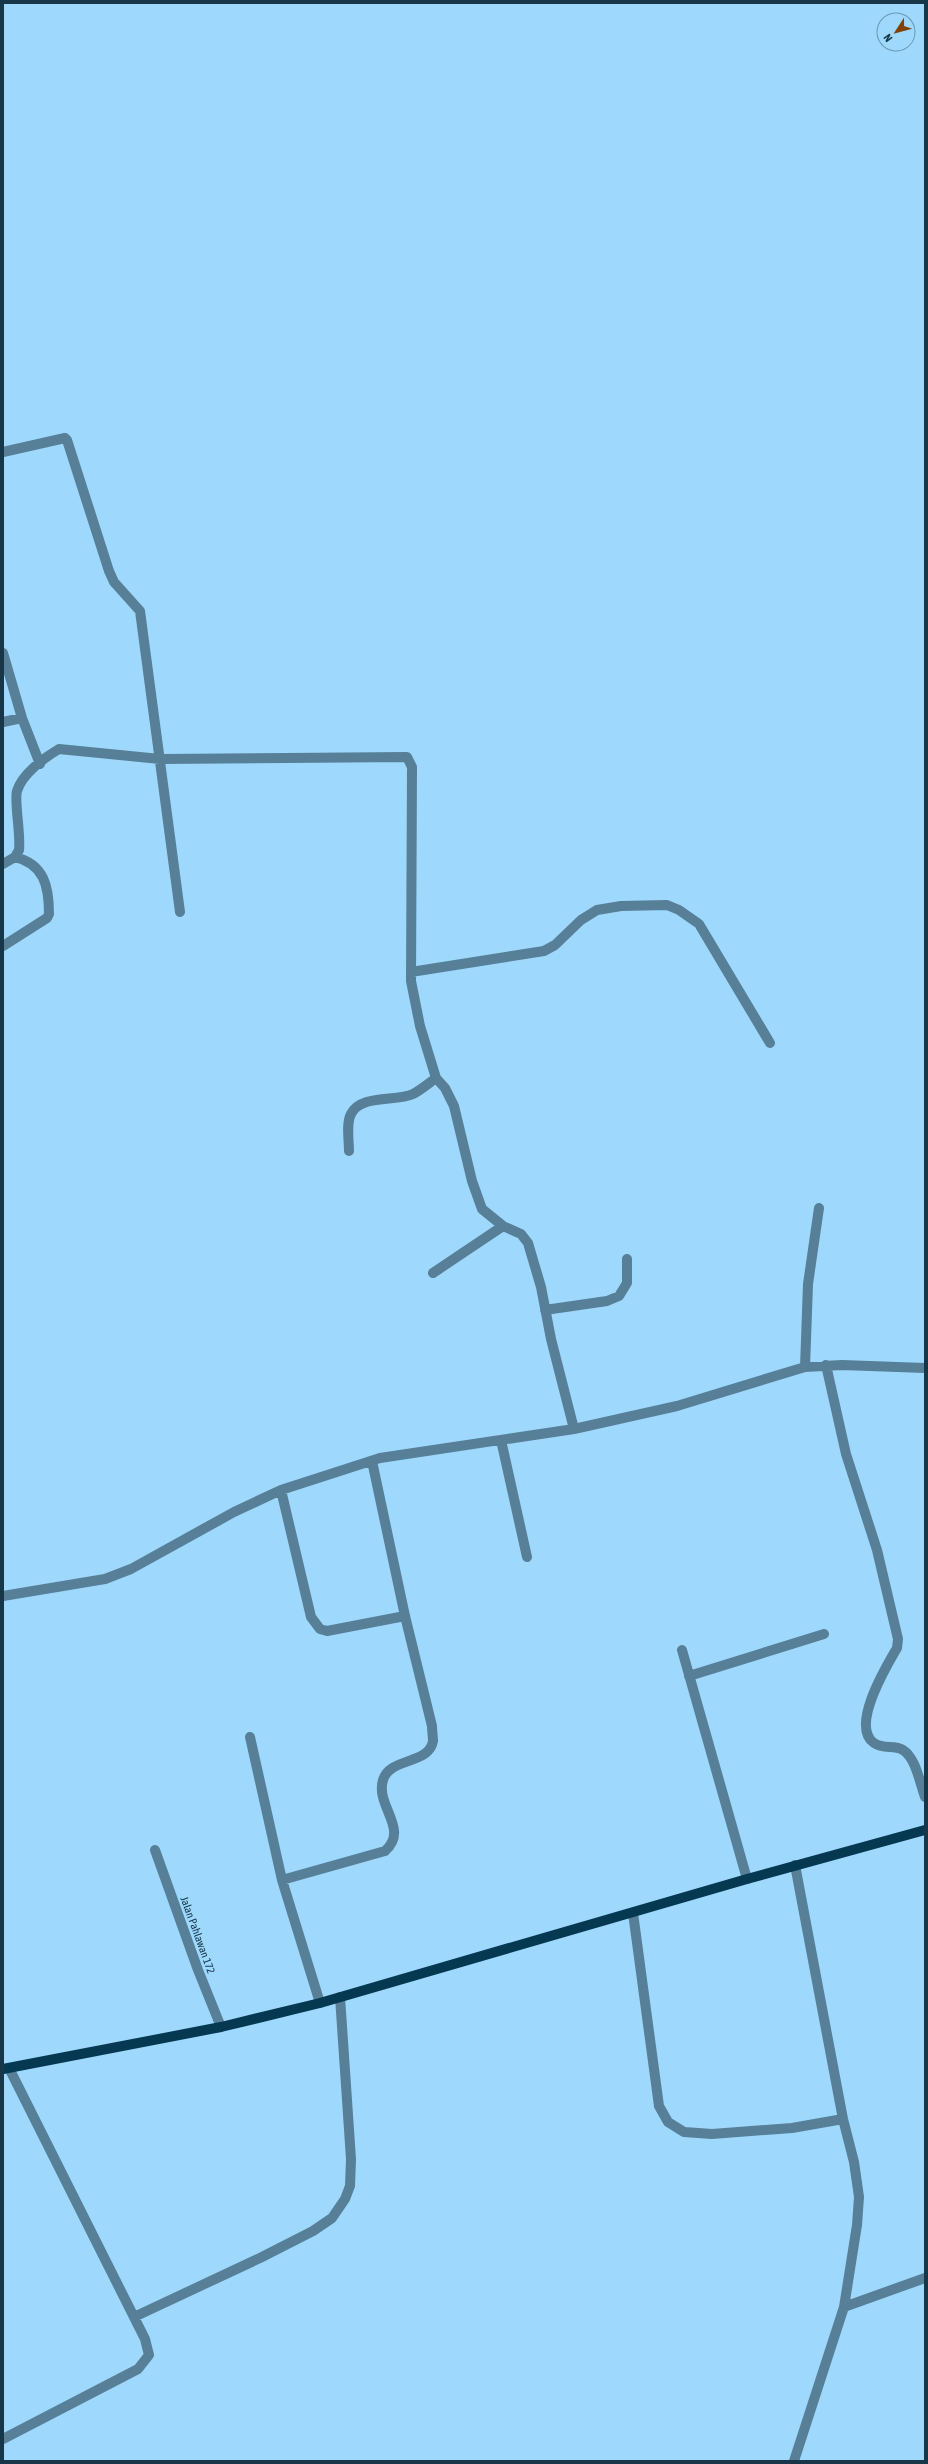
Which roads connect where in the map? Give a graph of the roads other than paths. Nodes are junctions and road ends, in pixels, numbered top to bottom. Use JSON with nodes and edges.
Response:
{"nodes":[{"id":1,"x":3,"y":452,"type":"edge"},
{"id":2,"x":3,"y":653,"type":"edge"},
{"id":3,"x":22,"y":718,"type":"junction"},
{"id":4,"x":3,"y":722,"type":"edge"},
{"id":5,"x":160,"y":759,"type":"junction"},
{"id":6,"x":40,"y":764,"type":"junction"},
{"id":7,"x":15,"y":857,"type":"junction"},
{"id":8,"x":3,"y":864,"type":"edge"},
{"id":9,"x":180,"y":912,"type":"dead end"},
{"id":10,"x":3,"y":946,"type":"edge"},
{"id":11,"x":411,"y":972,"type":"junction"},
{"id":12,"x":770,"y":1042,"type":"dead end"},
{"id":13,"x":436,"y":1078,"type":"junction"},
{"id":14,"x":349,"y":1151,"type":"dead end"},
{"id":15,"x":819,"y":1208,"type":"dead end"},
{"id":16,"x":503,"y":1226,"type":"junction"},
{"id":17,"x":627,"y":1259,"type":"dead end"},
{"id":18,"x":433,"y":1273,"type":"dead end"},
{"id":19,"x":545,"y":1310,"type":"junction"},
{"id":20,"x":826,"y":1366,"type":"junction"},
{"id":21,"x":805,"y":1367,"type":"junction"},
{"id":22,"x":925,"y":1368,"type":"edge"},
{"id":23,"x":574,"y":1429,"type":"junction"},
{"id":24,"x":501,"y":1440,"type":"junction"},
{"id":25,"x":372,"y":1461,"type":"junction"},
{"id":26,"x":281,"y":1490,"type":"junction"},
{"id":27,"x":527,"y":1557,"type":"dead end"},
{"id":28,"x":3,"y":1596,"type":"edge"},
{"id":29,"x":405,"y":1616,"type":"junction"},
{"id":30,"x":824,"y":1634,"type":"dead end"},
{"id":31,"x":682,"y":1650,"type":"dead end"},
{"id":32,"x":689,"y":1676,"type":"junction"},
{"id":33,"x":250,"y":1737,"type":"dead end"},
{"id":34,"x":925,"y":1797,"type":"edge"},
{"id":35,"x":925,"y":1830,"type":"edge"},
{"id":36,"x":155,"y":1850,"type":"dead end"},
{"id":37,"x":795,"y":1865,"type":"junction"},
{"id":38,"x":747,"y":1878,"type":"junction"},
{"id":39,"x":282,"y":1880,"type":"junction"},
{"id":40,"x":633,"y":1913,"type":"junction"},
{"id":41,"x":340,"y":1997,"type":"junction"},
{"id":42,"x":320,"y":2003,"type":"junction"},
{"id":43,"x":221,"y":2027,"type":"junction"},
{"id":44,"x":6,"y":2069,"type":"edge"},
{"id":45,"x":843,"y":2119,"type":"junction"},
{"id":46,"x":925,"y":2278,"type":"edge"},
{"id":47,"x":844,"y":2307,"type":"junction"},
{"id":48,"x":134,"y":2317,"type":"junction"},
{"id":49,"x":3,"y":2439,"type":"edge"},
{"id":50,"x":794,"y":2461,"type":"edge"}],
"edges":[{"from":1,"to":5,"type":"street"},
{"from":2,"to":3,"type":"street"},
{"from":3,"to":4,"type":"street"},
{"from":3,"to":6,"type":"street"},
{"from":5,"to":6,"type":"street"},
{"from":5,"to":9,"type":"street"},
{"from":5,"to":11,"type":"street"},
{"from":6,"to":7,"type":"street"},
{"from":7,"to":8,"type":"street"},
{"from":7,"to":10,"type":"street"},
{"from":11,"to":12,"type":"street"},
{"from":11,"to":13,"type":"street"},
{"from":13,"to":14,"type":"street"},
{"from":13,"to":16,"type":"street"},
{"from":15,"to":21,"type":"street"},
{"from":16,"to":18,"type":"street"},
{"from":16,"to":19,"type":"street"},
{"from":17,"to":19,"type":"street"},
{"from":19,"to":23,"type":"street"},
{"from":20,"to":21,"type":"street"},
{"from":20,"to":22,"type":"street"},
{"from":20,"to":34,"type":"street"},
{"from":21,"to":23,"type":"street"},
{"from":23,"to":24,"type":"street"},
{"from":24,"to":25,"type":"street"},
{"from":24,"to":27,"type":"street"},
{"from":25,"to":26,"type":"street"},
{"from":25,"to":29,"type":"street"},
{"from":26,"to":28,"type":"street"},
{"from":26,"to":29,"type":"street"},
{"from":29,"to":39,"type":"street"},
{"from":30,"to":32,"type":"street"},
{"from":31,"to":32,"type":"street"},
{"from":32,"to":38,"type":"street"},
{"from":33,"to":39,"type":"street"},
{"from":35,"to":37,"type":"main road"},
{"from":36,"to":43,"type":"street","name":"Jalan Pahlawan 172"},
{"from":37,"to":38,"type":"main road"},
{"from":37,"to":45,"type":"street"},
{"from":38,"to":40,"type":"main road"},
{"from":39,"to":42,"type":"street"},
{"from":40,"to":41,"type":"main road"},
{"from":40,"to":45,"type":"street"},
{"from":41,"to":42,"type":"main road"},
{"from":41,"to":48,"type":"street"},
{"from":42,"to":43,"type":"main road"},
{"from":43,"to":44,"type":"main road"},
{"from":44,"to":48,"type":"street"},
{"from":45,"to":47,"type":"street"},
{"from":46,"to":47,"type":"street"},
{"from":47,"to":50,"type":"street"},
{"from":48,"to":49,"type":"street"}]}
